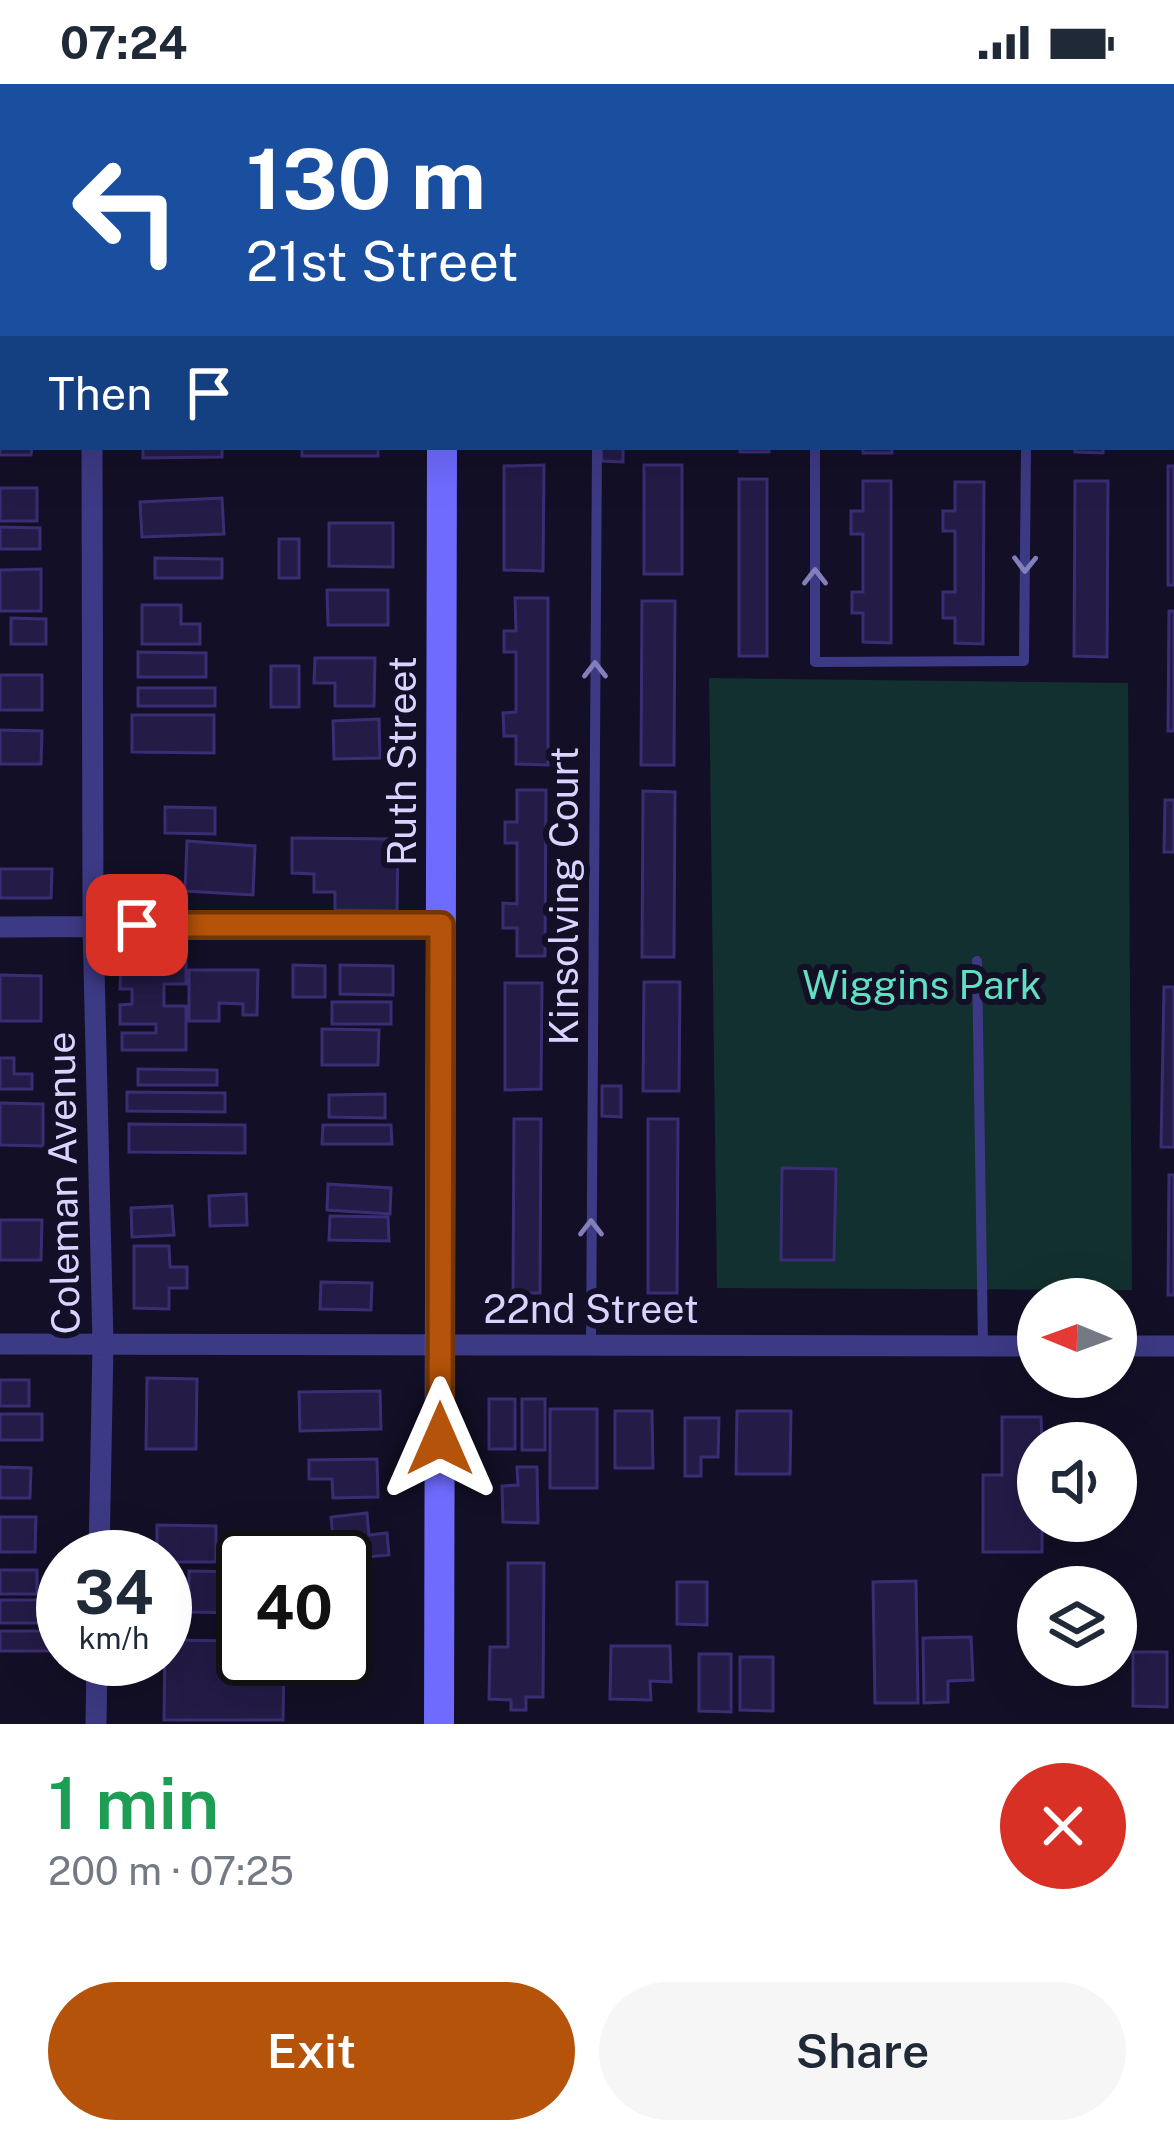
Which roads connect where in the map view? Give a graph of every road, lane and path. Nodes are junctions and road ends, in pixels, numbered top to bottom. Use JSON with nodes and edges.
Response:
{"nodes":[{"id":1,"x":92,"y":450,"type":"edge"},
{"id":2,"x":442,"y":450,"type":"edge"},
{"id":3,"x":597,"y":450,"type":"edge"},
{"id":4,"x":815,"y":450,"type":"edge"},
{"id":5,"x":1026,"y":450,"type":"edge"},
{"id":6,"x":441,"y":925,"type":"junction"},
{"id":7,"x":93,"y":926,"type":"junction"},
{"id":8,"x":0,"y":927,"type":"edge"},
{"id":9,"x":977,"y":961,"type":"dead end"},
{"id":10,"x":0,"y":1344,"type":"edge"},
{"id":11,"x":103,"y":1344,"type":"junction"},
{"id":12,"x":440,"y":1345,"type":"junction"},
{"id":13,"x":591,"y":1345,"type":"junction"},
{"id":14,"x":983,"y":1346,"type":"junction"},
{"id":15,"x":1017,"y":1346,"type":"edge"},
{"id":16,"x":1137,"y":1346,"type":"edge"},
{"id":17,"x":1174,"y":1346,"type":"edge"},
{"id":18,"x":100,"y":1530,"type":"edge"},
{"id":19,"x":97,"y":1686,"type":"edge"},
{"id":20,"x":96,"y":1724,"type":"edge"},
{"id":21,"x":439,"y":1724,"type":"edge"}],
"edges":[{"from":1,"to":7,"type":"street","name":"Coleman Avenue"},
{"from":2,"to":6,"type":"street","name":"Ruth Street"},
{"from":13,"to":3,"type":"lane","name":"Kinsolving Court","one_way":true},
{"from":5,"to":4,"type":"lane","one_way":true},
{"from":6,"to":7,"type":"street"},
{"from":6,"to":12,"type":"street","name":"Ruth Street"},
{"from":7,"to":8,"type":"street"},
{"from":7,"to":11,"type":"street","name":"Coleman Avenue"},
{"from":9,"to":14,"type":"lane"},
{"from":10,"to":11,"type":"street","name":"22nd Street"},
{"from":11,"to":12,"type":"street","name":"22nd Street"},
{"from":11,"to":18,"type":"street","name":"Coleman Avenue"},
{"from":12,"to":13,"type":"street","name":"22nd Street"},
{"from":12,"to":21,"type":"street","name":"Ruth Street"},
{"from":13,"to":14,"type":"street","name":"22nd Street"},
{"from":14,"to":15,"type":"street","name":"22nd Street"},
{"from":16,"to":17,"type":"street"},
{"from":19,"to":20,"type":"street"}]}
